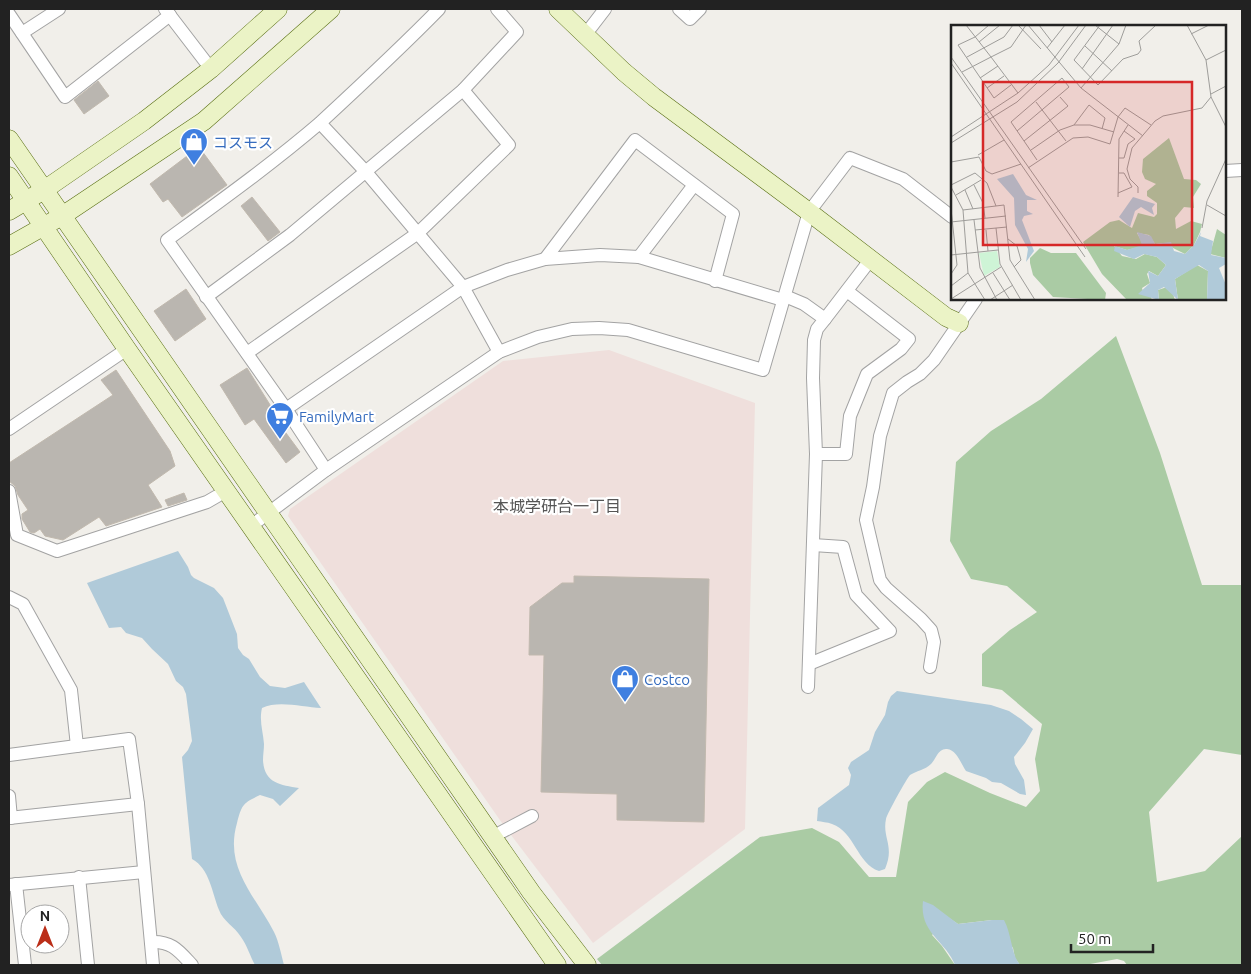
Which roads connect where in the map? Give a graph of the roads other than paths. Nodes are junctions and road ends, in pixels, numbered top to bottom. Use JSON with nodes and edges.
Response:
{"nodes":[{"id":1,"x":59,"y":9,"type":"edge"},
{"id":2,"x":278,"y":9,"type":"edge"},
{"id":3,"x":331,"y":9,"type":"edge"},
{"id":4,"x":439,"y":9,"type":"edge"},
{"id":5,"x":497,"y":9,"type":"edge"},
{"id":6,"x":558,"y":9,"type":"edge"},
{"id":7,"x":572,"y":9,"type":"edge"},
{"id":8,"x":605,"y":9,"type":"edge"},
{"id":9,"x":679,"y":9,"type":"edge"},
{"id":10,"x":700,"y":9,"type":"edge"},
{"id":11,"x":168,"y":12,"type":"edge"},
{"id":12,"x":9,"y":14,"type":"edge"},
{"id":13,"x":588,"y":31,"type":"junction"},
{"id":14,"x":22,"y":33,"type":"junction"},
{"id":15,"x":211,"y":69,"type":"junction"},
{"id":16,"x":463,"y":90,"type":"junction"},
{"id":17,"x":320,"y":122,"type":"junction"},
{"id":18,"x":9,"y":139,"type":"edge"},
{"id":19,"x":1242,"y":170,"type":"edge"},
{"id":20,"x":1226,"y":171,"type":"edge"},
{"id":21,"x":366,"y":172,"type":"junction"},
{"id":22,"x":9,"y":176,"type":"edge"},
{"id":23,"x":694,"y":185,"type":"junction"},
{"id":24,"x":44,"y":190,"type":"junction"},
{"id":25,"x":26,"y":201,"type":"junction"},
{"id":26,"x":811,"y":209,"type":"junction"},
{"id":27,"x":9,"y":211,"type":"edge"},
{"id":28,"x":951,"y":215,"type":"edge"},
{"id":29,"x":62,"y":216,"type":"junction"},
{"id":30,"x":43,"y":226,"type":"junction"},
{"id":31,"x":418,"y":233,"type":"junction"},
{"id":32,"x":9,"y":246,"type":"edge"},
{"id":33,"x":639,"y":257,"type":"junction"},
{"id":34,"x":545,"y":259,"type":"junction"},
{"id":35,"x":871,"y":259,"type":"junction"},
{"id":36,"x":715,"y":281,"type":"junction"},
{"id":37,"x":463,"y":287,"type":"junction"},
{"id":38,"x":846,"y":291,"type":"junction"},
{"id":39,"x":206,"y":297,"type":"junction"},
{"id":40,"x":784,"y":298,"type":"junction"},
{"id":41,"x":975,"y":300,"type":"edge"},
{"id":42,"x":825,"y":319,"type":"junction"},
{"id":43,"x":959,"y":323,"type":"junction"},
{"id":44,"x":127,"y":349,"type":"junction"},
{"id":45,"x":499,"y":352,"type":"junction"},
{"id":46,"x":247,"y":353,"type":"junction"},
{"id":47,"x":286,"y":409,"type":"junction"},
{"id":48,"x":9,"y":429,"type":"edge"},
{"id":49,"x":816,"y":454,"type":"junction"},
{"id":50,"x":326,"y":470,"type":"junction"},
{"id":51,"x":9,"y":491,"type":"edge"},
{"id":52,"x":226,"y":491,"type":"junction"},
{"id":53,"x":268,"y":514,"type":"junction"},
{"id":54,"x":251,"y":526,"type":"junction"},
{"id":55,"x":813,"y":545,"type":"junction"},
{"id":56,"x":9,"y":597,"type":"edge"},
{"id":57,"x":809,"y":664,"type":"junction"},
{"id":58,"x":930,"y":667,"type":"dead end"},
{"id":59,"x":808,"y":687,"type":"dead end"},
{"id":60,"x":398,"y":701,"type":"junction"},
{"id":61,"x":382,"y":712,"type":"junction"},
{"id":62,"x":77,"y":746,"type":"junction"},
{"id":63,"x":9,"y":755,"type":"edge"},
{"id":64,"x":9,"y":796,"type":"edge"},
{"id":65,"x":138,"y":804,"type":"junction"},
{"id":66,"x":532,"y":816,"type":"dead end"},
{"id":67,"x":10,"y":818,"type":"edge"},
{"id":68,"x":492,"y":837,"type":"junction"},
{"id":69,"x":476,"y":849,"type":"junction"},
{"id":70,"x":144,"y":872,"type":"junction"},
{"id":71,"x":79,"y":877,"type":"junction"},
{"id":72,"x":13,"y":884,"type":"edge"},
{"id":73,"x":151,"y":942,"type":"junction"},
{"id":74,"x":25,"y":965,"type":"edge"},
{"id":75,"x":88,"y":965,"type":"edge"},
{"id":76,"x":154,"y":965,"type":"edge"},
{"id":77,"x":192,"y":965,"type":"edge"},
{"id":78,"x":557,"y":965,"type":"edge"},
{"id":79,"x":587,"y":965,"type":"edge"}],
"edges":[{"from":1,"to":14,"type":"street"},
{"from":2,"to":15,"type":"street"},
{"from":3,"to":29,"type":"street"},
{"from":4,"to":17,"type":"street"},
{"from":5,"to":16,"type":"street"},
{"from":6,"to":13,"type":"street"},
{"from":7,"to":13,"type":"street"},
{"from":8,"to":13,"type":"street"},
{"from":9,"to":10,"type":"street"},
{"from":11,"to":14,"type":"street"},
{"from":11,"to":15,"type":"street"},
{"from":12,"to":14,"type":"street"},
{"from":13,"to":26,"type":"street"},
{"from":15,"to":24,"type":"street"},
{"from":16,"to":21,"type":"street"},
{"from":16,"to":31,"type":"street"},
{"from":17,"to":21,"type":"street"},
{"from":17,"to":39,"type":"street"},
{"from":18,"to":24,"type":"street"},
{"from":19,"to":20,"type":"street"},
{"from":21,"to":31,"type":"street"},
{"from":21,"to":39,"type":"street"},
{"from":22,"to":25,"type":"street"},
{"from":23,"to":33,"type":"street"},
{"from":23,"to":34,"type":"street"},
{"from":23,"to":36,"type":"street"},
{"from":24,"to":25,"type":"street"},
{"from":24,"to":29,"type":"street"},
{"from":25,"to":27,"type":"street"},
{"from":25,"to":30,"type":"street"},
{"from":26,"to":28,"type":"street"},
{"from":26,"to":35,"type":"street"},
{"from":26,"to":40,"type":"street"},
{"from":26,"to":43,"type":"street"},
{"from":29,"to":30,"type":"street"},
{"from":29,"to":53,"type":"street"},
{"from":30,"to":32,"type":"street"},
{"from":30,"to":44,"type":"street"},
{"from":31,"to":37,"type":"street"},
{"from":31,"to":46,"type":"street"},
{"from":33,"to":34,"type":"street"},
{"from":33,"to":36,"type":"street"},
{"from":34,"to":37,"type":"street"},
{"from":35,"to":38,"type":"street"},
{"from":35,"to":43,"type":"street"},
{"from":36,"to":40,"type":"street"},
{"from":37,"to":45,"type":"street"},
{"from":37,"to":47,"type":"street"},
{"from":38,"to":42,"type":"street"},
{"from":38,"to":49,"type":"street"},
{"from":39,"to":46,"type":"street"},
{"from":40,"to":42,"type":"street"},
{"from":40,"to":45,"type":"street"},
{"from":41,"to":43,"type":"street"},
{"from":42,"to":49,"type":"street"},
{"from":43,"to":58,"type":"street"},
{"from":44,"to":48,"type":"street"},
{"from":44,"to":52,"type":"street"},
{"from":45,"to":50,"type":"street"},
{"from":46,"to":47,"type":"street"},
{"from":47,"to":50,"type":"street"},
{"from":49,"to":55,"type":"street"},
{"from":50,"to":53,"type":"street"},
{"from":51,"to":52,"type":"street"},
{"from":52,"to":54,"type":"street"},
{"from":53,"to":54,"type":"street"},
{"from":53,"to":60,"type":"street"},
{"from":54,"to":61,"type":"street"},
{"from":55,"to":57,"type":"street"},
{"from":55,"to":57,"type":"street"},
{"from":56,"to":62,"type":"street"},
{"from":57,"to":59,"type":"street"},
{"from":60,"to":61,"type":"street"},
{"from":60,"to":68,"type":"street"},
{"from":61,"to":69,"type":"street"},
{"from":62,"to":63,"type":"street"},
{"from":62,"to":65,"type":"street"},
{"from":64,"to":67,"type":"street"},
{"from":65,"to":67,"type":"street"},
{"from":65,"to":70,"type":"street"},
{"from":66,"to":68,"type":"street"},
{"from":68,"to":69,"type":"street"},
{"from":68,"to":79,"type":"street"},
{"from":69,"to":78,"type":"street"},
{"from":70,"to":71,"type":"street"},
{"from":70,"to":73,"type":"street"},
{"from":71,"to":72,"type":"street"},
{"from":71,"to":75,"type":"street"},
{"from":72,"to":74,"type":"street"},
{"from":73,"to":76,"type":"street"},
{"from":73,"to":77,"type":"street"}]}
